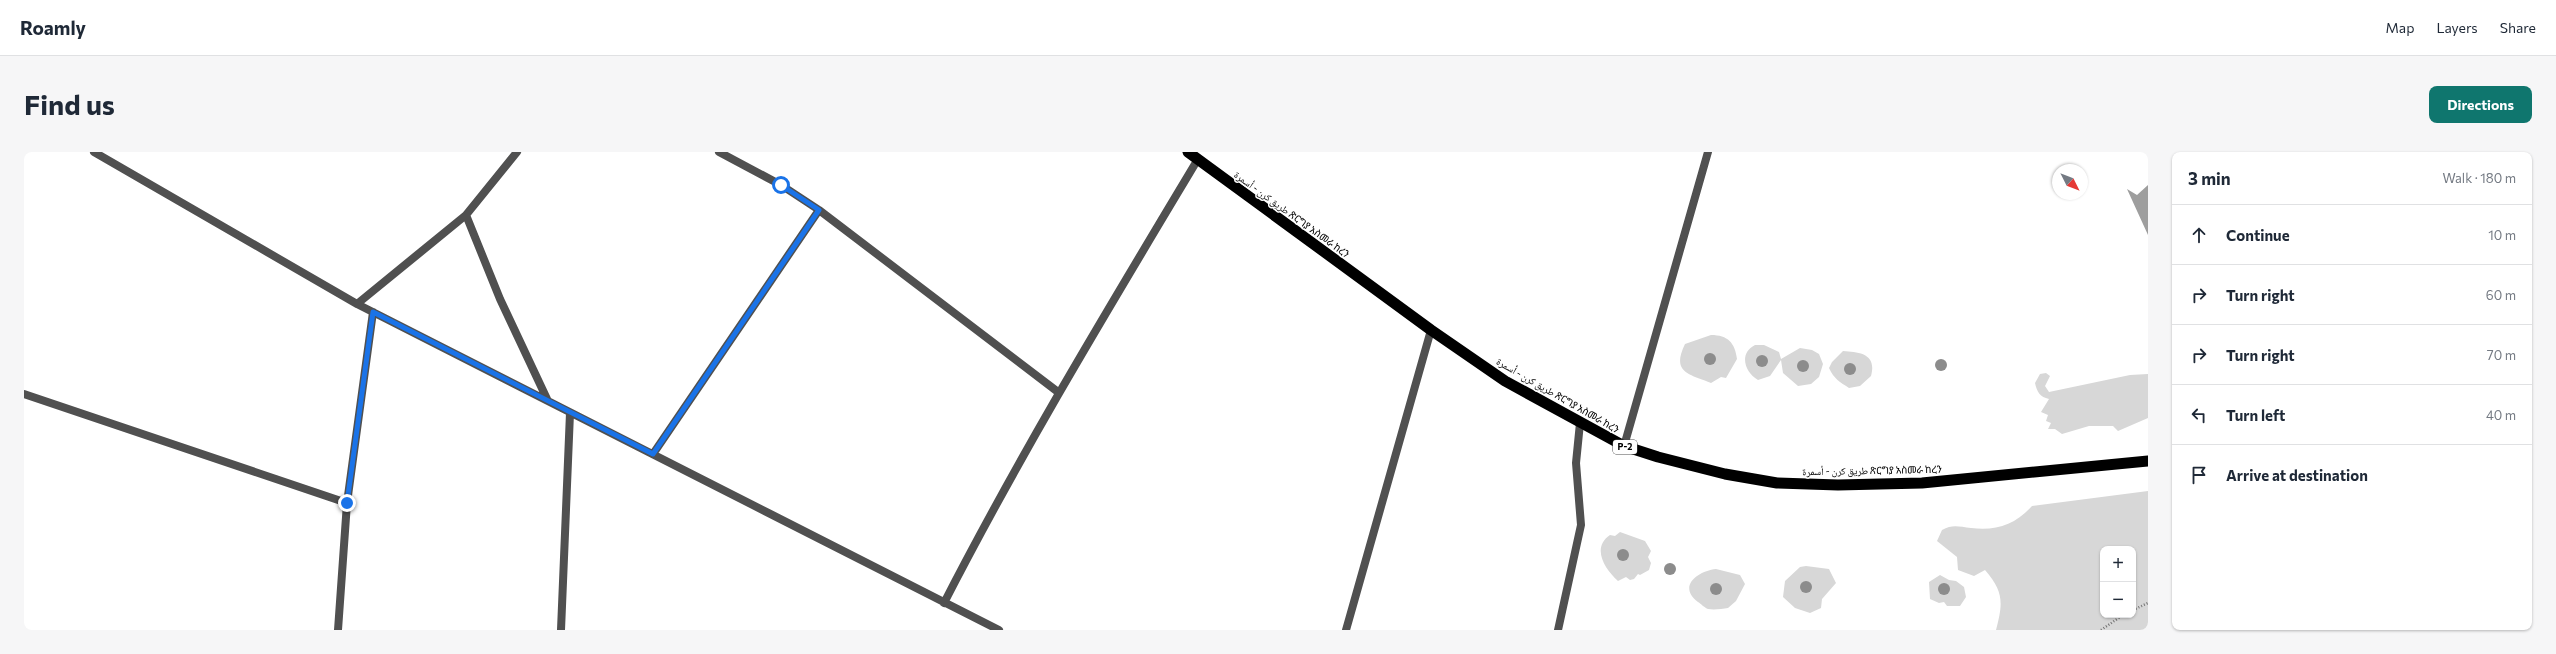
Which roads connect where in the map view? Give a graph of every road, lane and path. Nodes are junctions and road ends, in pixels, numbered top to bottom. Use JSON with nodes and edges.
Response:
{"nodes":[{"id":1,"x":94,"y":152,"type":"edge"},
{"id":2,"x":517,"y":152,"type":"edge"},
{"id":3,"x":719,"y":152,"type":"edge"},
{"id":4,"x":1188,"y":152,"type":"edge"},
{"id":5,"x":1708,"y":152,"type":"edge"},
{"id":6,"x":1198,"y":159,"type":"junction"},
{"id":7,"x":819,"y":210,"type":"junction"},
{"id":8,"x":466,"y":215,"type":"junction"},
{"id":9,"x":357,"y":304,"type":"junction"},
{"id":10,"x":373,"y":312,"type":"junction"},
{"id":11,"x":1431,"y":330,"type":"junction"},
{"id":12,"x":1058,"y":392,"type":"junction"},
{"id":13,"x":24,"y":394,"type":"edge"},
{"id":14,"x":547,"y":399,"type":"junction"},
{"id":15,"x":570,"y":413,"type":"junction"},
{"id":16,"x":1580,"y":423,"type":"junction"},
{"id":17,"x":1624,"y":446,"type":"junction"},
{"id":18,"x":653,"y":454,"type":"junction"},
{"id":19,"x":2148,"y":461,"type":"edge"},
{"id":20,"x":347,"y":503,"type":"junction"},
{"id":21,"x":944,"y":603,"type":"junction"},
{"id":22,"x":2148,"y":603,"type":"edge"},
{"id":23,"x":2136,"y":609,"type":"edge"},
{"id":24,"x":2119,"y":618,"type":"edge"},
{"id":25,"x":338,"y":630,"type":"edge"},
{"id":26,"x":561,"y":630,"type":"edge"},
{"id":27,"x":999,"y":630,"type":"edge"},
{"id":28,"x":1346,"y":630,"type":"edge"},
{"id":29,"x":1558,"y":630,"type":"edge"},
{"id":30,"x":2101,"y":630,"type":"edge"}],
"edges":[{"from":1,"to":9,"type":"street"},
{"from":2,"to":8,"type":"street"},
{"from":3,"to":7,"type":"street"},
{"from":4,"to":6,"type":"highway","name":"طريق كرن - أسمرة ጽርግያ አስመራ ከረን","number":"P-2"},
{"from":5,"to":17,"type":"street"},
{"from":6,"to":11,"type":"highway","name":"طريق كرن - أسمرة ጽርግያ አስመራ ከረን","number":"P-2"},
{"from":6,"to":12,"type":"street"},
{"from":7,"to":12,"type":"street"},
{"from":7,"to":18,"type":"street"},
{"from":8,"to":9,"type":"street"},
{"from":8,"to":14,"type":"street"},
{"from":9,"to":10,"type":"street"},
{"from":10,"to":14,"type":"street"},
{"from":10,"to":20,"type":"street"},
{"from":11,"to":16,"type":"highway","name":"طريق كرن - أسمرة ጽርግያ አስመራ ከረን","number":"P-2"},
{"from":11,"to":28,"type":"street"},
{"from":12,"to":21,"type":"street"},
{"from":13,"to":20,"type":"street"},
{"from":14,"to":15,"type":"street"},
{"from":15,"to":18,"type":"street"},
{"from":15,"to":26,"type":"street"},
{"from":16,"to":17,"type":"highway","name":"طريق كرن - أسمرة ጽርግያ አስመራ ከረን","number":"P-2"},
{"from":16,"to":29,"type":"street"},
{"from":17,"to":19,"type":"highway","name":"طريق كرن - أسمرة ጽርግያ አስመራ ከረን","number":"P-2"},
{"from":18,"to":21,"type":"street"},
{"from":20,"to":25,"type":"street"},
{"from":21,"to":27,"type":"street"},
{"from":22,"to":23,"type":"path"},
{"from":24,"to":30,"type":"path"}]}
